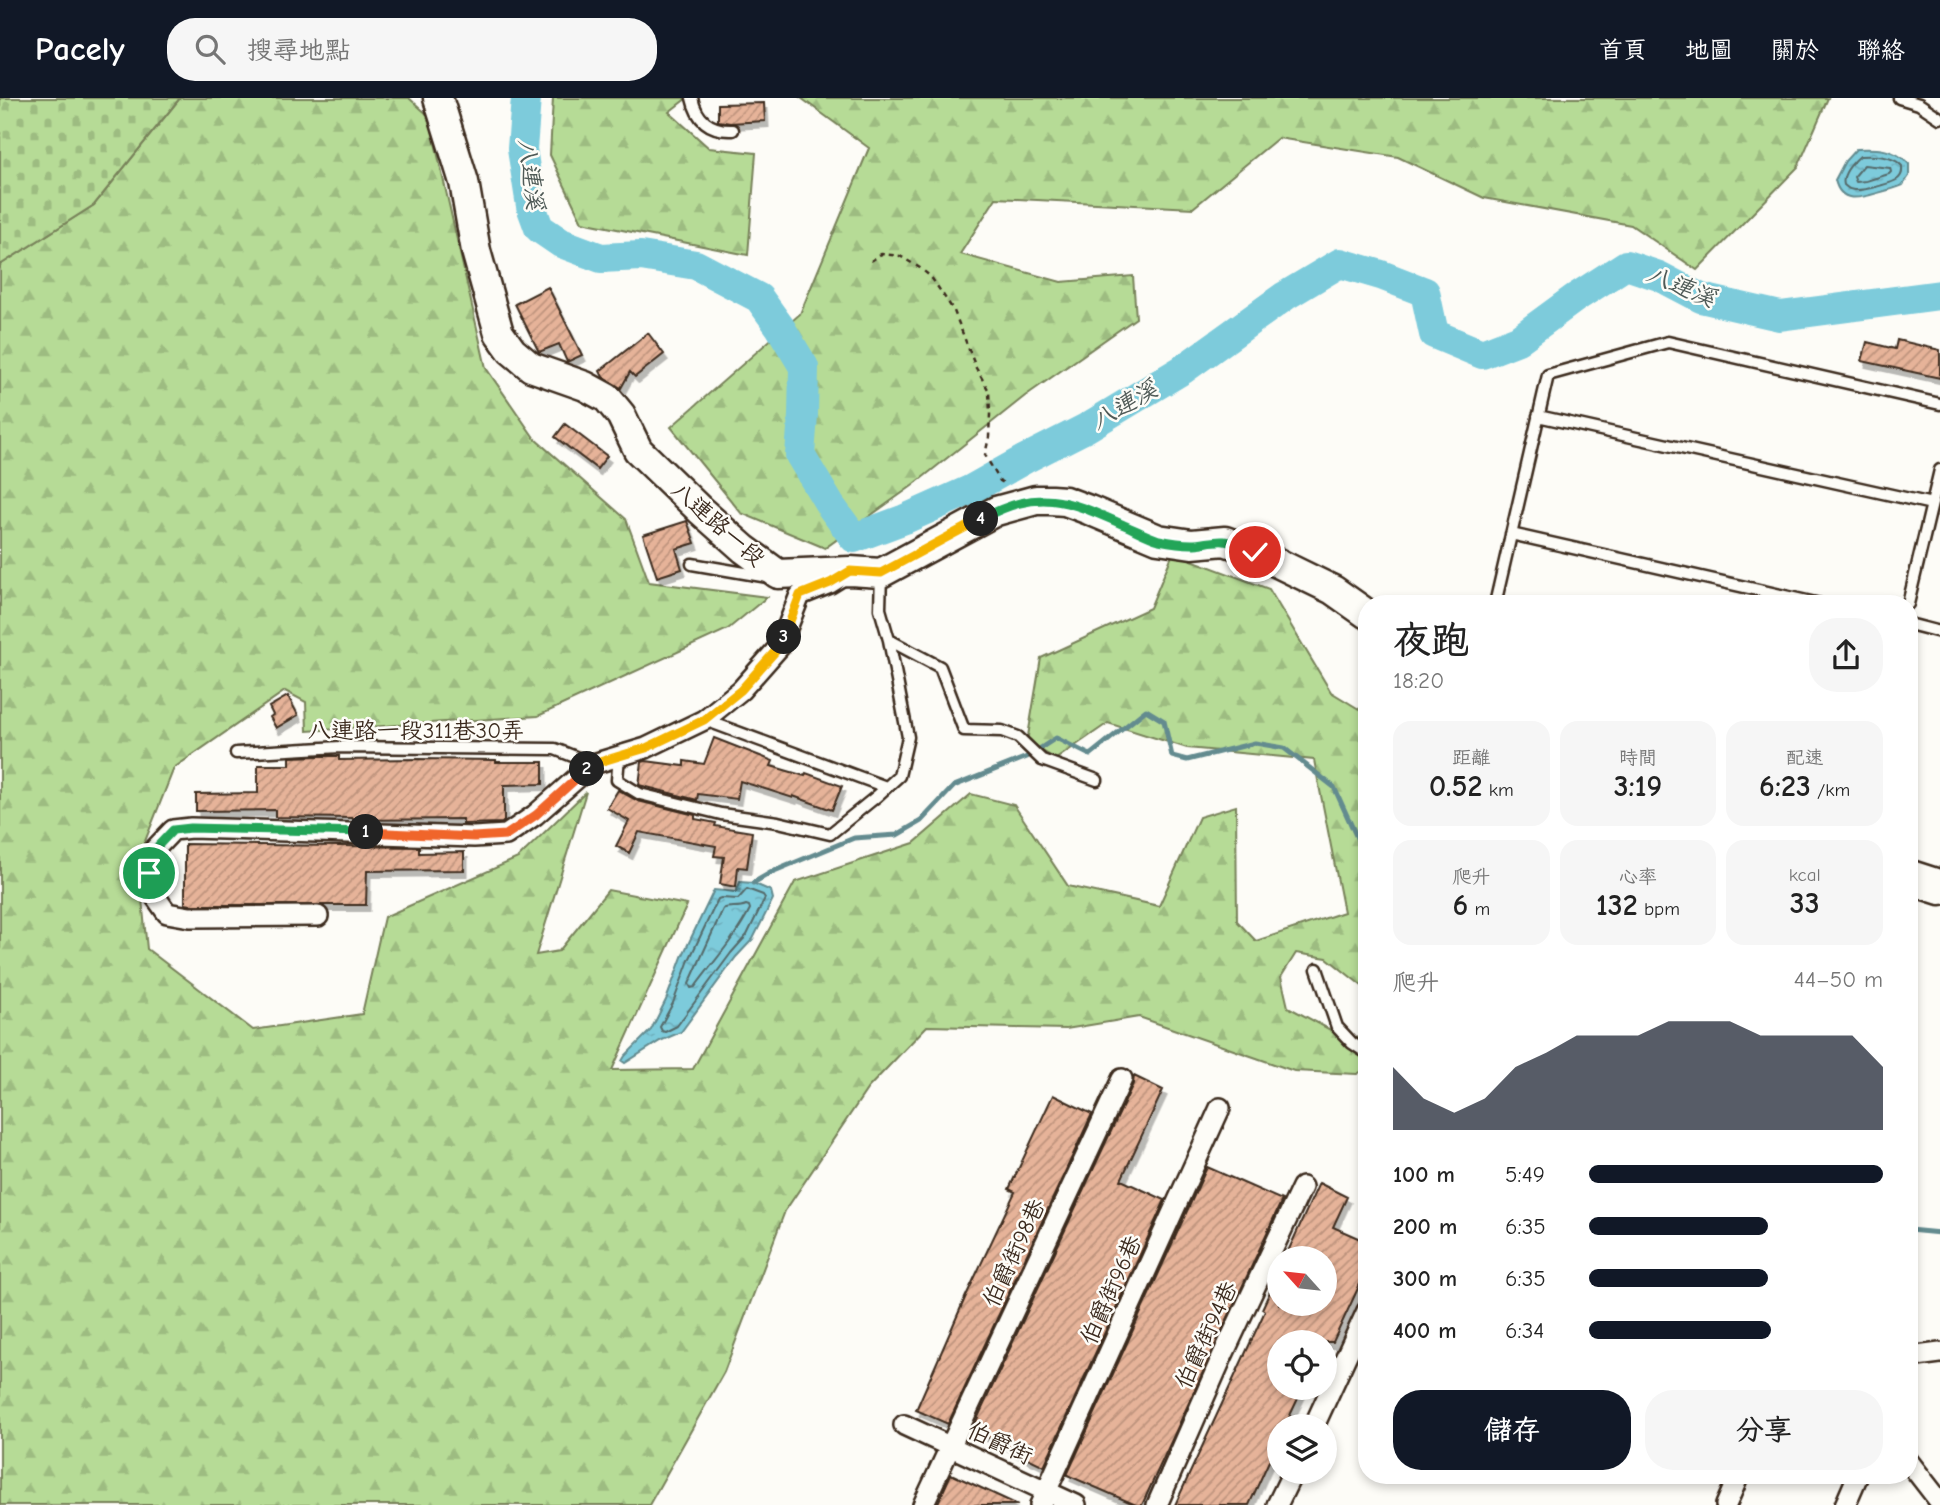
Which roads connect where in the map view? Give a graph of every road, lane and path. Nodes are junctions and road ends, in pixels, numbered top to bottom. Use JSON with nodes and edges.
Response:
{"nodes":[{"id":1,"x":438,"y":98,"type":"edge"},
{"id":2,"x":692,"y":98,"type":"edge"},
{"id":3,"x":1899,"y":98,"type":"edge"},
{"id":4,"x":1940,"y":118,"type":"edge"},
{"id":5,"x":733,"y":130,"type":"dead end"},
{"id":6,"x":871,"y":261,"type":"dead end"},
{"id":7,"x":1940,"y":404,"type":"edge"},
{"id":8,"x":1538,"y":416,"type":"junction"},
{"id":9,"x":1940,"y":470,"type":"edge"},
{"id":10,"x":1000,"y":481,"type":"dead end"},
{"id":11,"x":1932,"y":504,"type":"junction"},
{"id":12,"x":1511,"y":534,"type":"junction"},
{"id":13,"x":692,"y":564,"type":"dead end"},
{"id":14,"x":850,"y":571,"type":"junction"},
{"id":15,"x":881,"y":573,"type":"junction"},
{"id":16,"x":778,"y":574,"type":"junction"},
{"id":17,"x":1497,"y":595,"type":"edge"},
{"id":18,"x":1780,"y":595,"type":"edge"},
{"id":19,"x":1910,"y":595,"type":"edge"},
{"id":20,"x":1358,"y":608,"type":"edge"},
{"id":21,"x":1918,"y":626,"type":"edge"},
{"id":22,"x":1940,"y":632,"type":"edge"},
{"id":23,"x":889,"y":640,"type":"junction"},
{"id":24,"x":704,"y":720,"type":"junction"},
{"id":25,"x":236,"y":753,"type":"dead end"},
{"id":26,"x":620,"y":756,"type":"junction"},
{"id":27,"x":593,"y":764,"type":"junction"},
{"id":28,"x":1097,"y":780,"type":"dead end"},
{"id":29,"x":886,"y":787,"type":"junction"},
{"id":30,"x":1918,"y":868,"type":"edge"},
{"id":31,"x":1940,"y":875,"type":"edge"},
{"id":32,"x":1918,"y":883,"type":"edge"},
{"id":33,"x":1940,"y":890,"type":"edge"},
{"id":34,"x":318,"y":916,"type":"dead end"},
{"id":35,"x":1317,"y":969,"type":"dead end"},
{"id":36,"x":1358,"y":1047,"type":"edge"},
{"id":37,"x":1122,"y":1079,"type":"dead end"},
{"id":38,"x":1220,"y":1108,"type":"dead end"},
{"id":39,"x":1302,"y":1187,"type":"dead end"},
{"id":40,"x":1358,"y":1331,"type":"edge"},
{"id":41,"x":1940,"y":1353,"type":"edge"},
{"id":42,"x":1918,"y":1356,"type":"edge"},
{"id":43,"x":1320,"y":1414,"type":"edge"},
{"id":44,"x":904,"y":1425,"type":"dead end"},
{"id":45,"x":951,"y":1447,"type":"junction"},
{"id":46,"x":1918,"y":1474,"type":"edge"},
{"id":47,"x":1287,"y":1484,"type":"edge"},
{"id":48,"x":1734,"y":1484,"type":"edge"},
{"id":49,"x":1854,"y":1484,"type":"edge"},
{"id":50,"x":1043,"y":1498,"type":"edge"},
{"id":51,"x":1940,"y":1502,"type":"edge"},
{"id":52,"x":923,"y":1505,"type":"edge"},
{"id":53,"x":1076,"y":1505,"type":"edge"},
{"id":54,"x":1157,"y":1505,"type":"edge"},
{"id":55,"x":1277,"y":1505,"type":"edge"},
{"id":56,"x":1726,"y":1505,"type":"edge"},
{"id":57,"x":1845,"y":1505,"type":"edge"}],
"edges":[{"from":1,"to":16,"type":"street","name":"八連路一段"},
{"from":2,"to":5,"type":"lane"},
{"from":3,"to":4,"type":"lane"},
{"from":6,"to":10,"type":"path"},
{"from":7,"to":8,"type":"lane"},
{"from":8,"to":11,"type":"lane"},
{"from":8,"to":12,"type":"lane"},
{"from":9,"to":11,"type":"lane"},
{"from":11,"to":19,"type":"lane"},
{"from":12,"to":17,"type":"lane"},
{"from":12,"to":18,"type":"lane"},
{"from":13,"to":16,"type":"lane"},
{"from":14,"to":15,"type":"street","name":"八連路一段"},
{"from":14,"to":16,"type":"street","name":"八連路一段"},
{"from":14,"to":24,"type":"street"},
{"from":15,"to":20,"type":"street"},
{"from":15,"to":23,"type":"lane"},
{"from":21,"to":22,"type":"lane"},
{"from":23,"to":28,"type":"lane"},
{"from":23,"to":29,"type":"lane"},
{"from":24,"to":26,"type":"street"},
{"from":24,"to":29,"type":"lane"},
{"from":25,"to":27,"type":"lane","name":"八連路一段311巷30弄"},
{"from":26,"to":27,"type":"street"},
{"from":26,"to":29,"type":"lane"},
{"from":27,"to":34,"type":"street"},
{"from":30,"to":31,"type":"lane"},
{"from":32,"to":33,"type":"street"},
{"from":35,"to":36,"type":"lane"},
{"from":37,"to":45,"type":"street","name":"伯爵街98巷"},
{"from":38,"to":50,"type":"street","name":"伯爵街96巷"},
{"from":39,"to":54,"type":"street","name":"伯爵街94巷"},
{"from":40,"to":43,"type":"street"},
{"from":41,"to":42,"type":"street"},
{"from":44,"to":45,"type":"street","name":"伯爵街"},
{"from":45,"to":50,"type":"street","name":"伯爵街"},
{"from":45,"to":52,"type":"street","name":"伯爵街98巷"},
{"from":46,"to":51,"type":"street"},
{"from":47,"to":55,"type":"street"},
{"from":48,"to":56,"type":"street"},
{"from":49,"to":57,"type":"street"},
{"from":50,"to":53,"type":"street","name":"伯爵街"}]}
